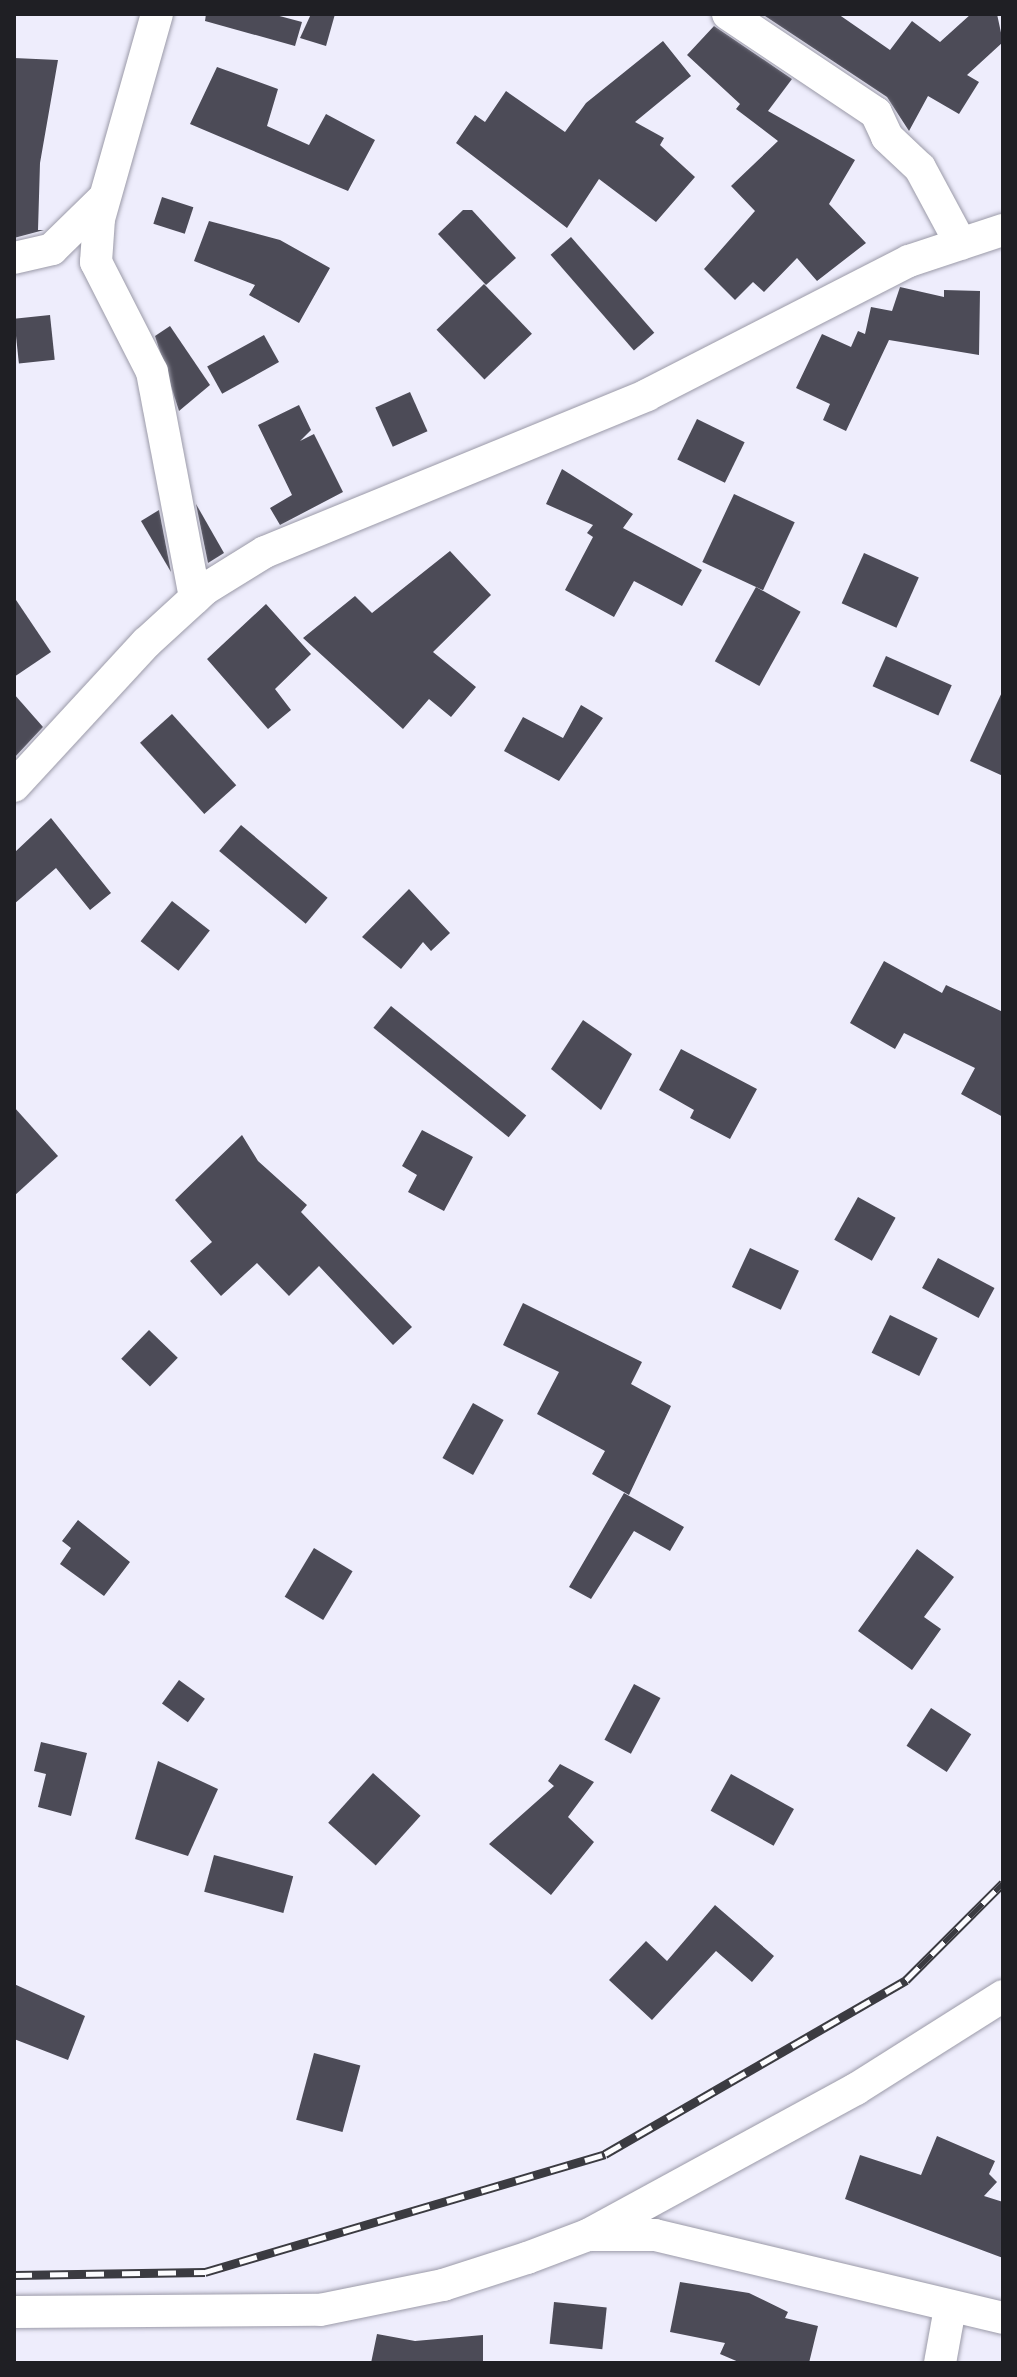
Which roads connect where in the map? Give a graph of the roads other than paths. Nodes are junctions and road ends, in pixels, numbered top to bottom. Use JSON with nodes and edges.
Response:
{"nodes":[{"id":1,"x":157,"y":14,"type":"edge"},
{"id":2,"x":728,"y":14,"type":"edge"},
{"id":3,"x":104,"y":198,"type":"junction"},
{"id":4,"x":1003,"y":230,"type":"edge"},
{"id":5,"x":961,"y":244,"type":"junction"},
{"id":6,"x":14,"y":258,"type":"edge"},
{"id":7,"x":195,"y":598,"type":"junction"},
{"id":8,"x":14,"y":786,"type":"edge"},
{"id":9,"x":1003,"y":1996,"type":"edge"},
{"id":10,"x":588,"y":2235,"type":"junction"},
{"id":11,"x":950,"y":2308,"type":"junction"},
{"id":12,"x":14,"y":2312,"type":"edge"},
{"id":13,"x":1003,"y":2318,"type":"edge"},
{"id":14,"x":940,"y":2363,"type":"edge"}],
"edges":[{"from":1,"to":3,"type":"street"},
{"from":2,"to":5,"type":"street"},
{"from":3,"to":6,"type":"street"},
{"from":3,"to":7,"type":"street"},
{"from":4,"to":5,"type":"street"},
{"from":5,"to":7,"type":"street"},
{"from":7,"to":8,"type":"street"},
{"from":9,"to":10,"type":"street"},
{"from":10,"to":11,"type":"street"},
{"from":10,"to":12,"type":"street"},
{"from":11,"to":13,"type":"street"},
{"from":11,"to":14,"type":"street"}]}
